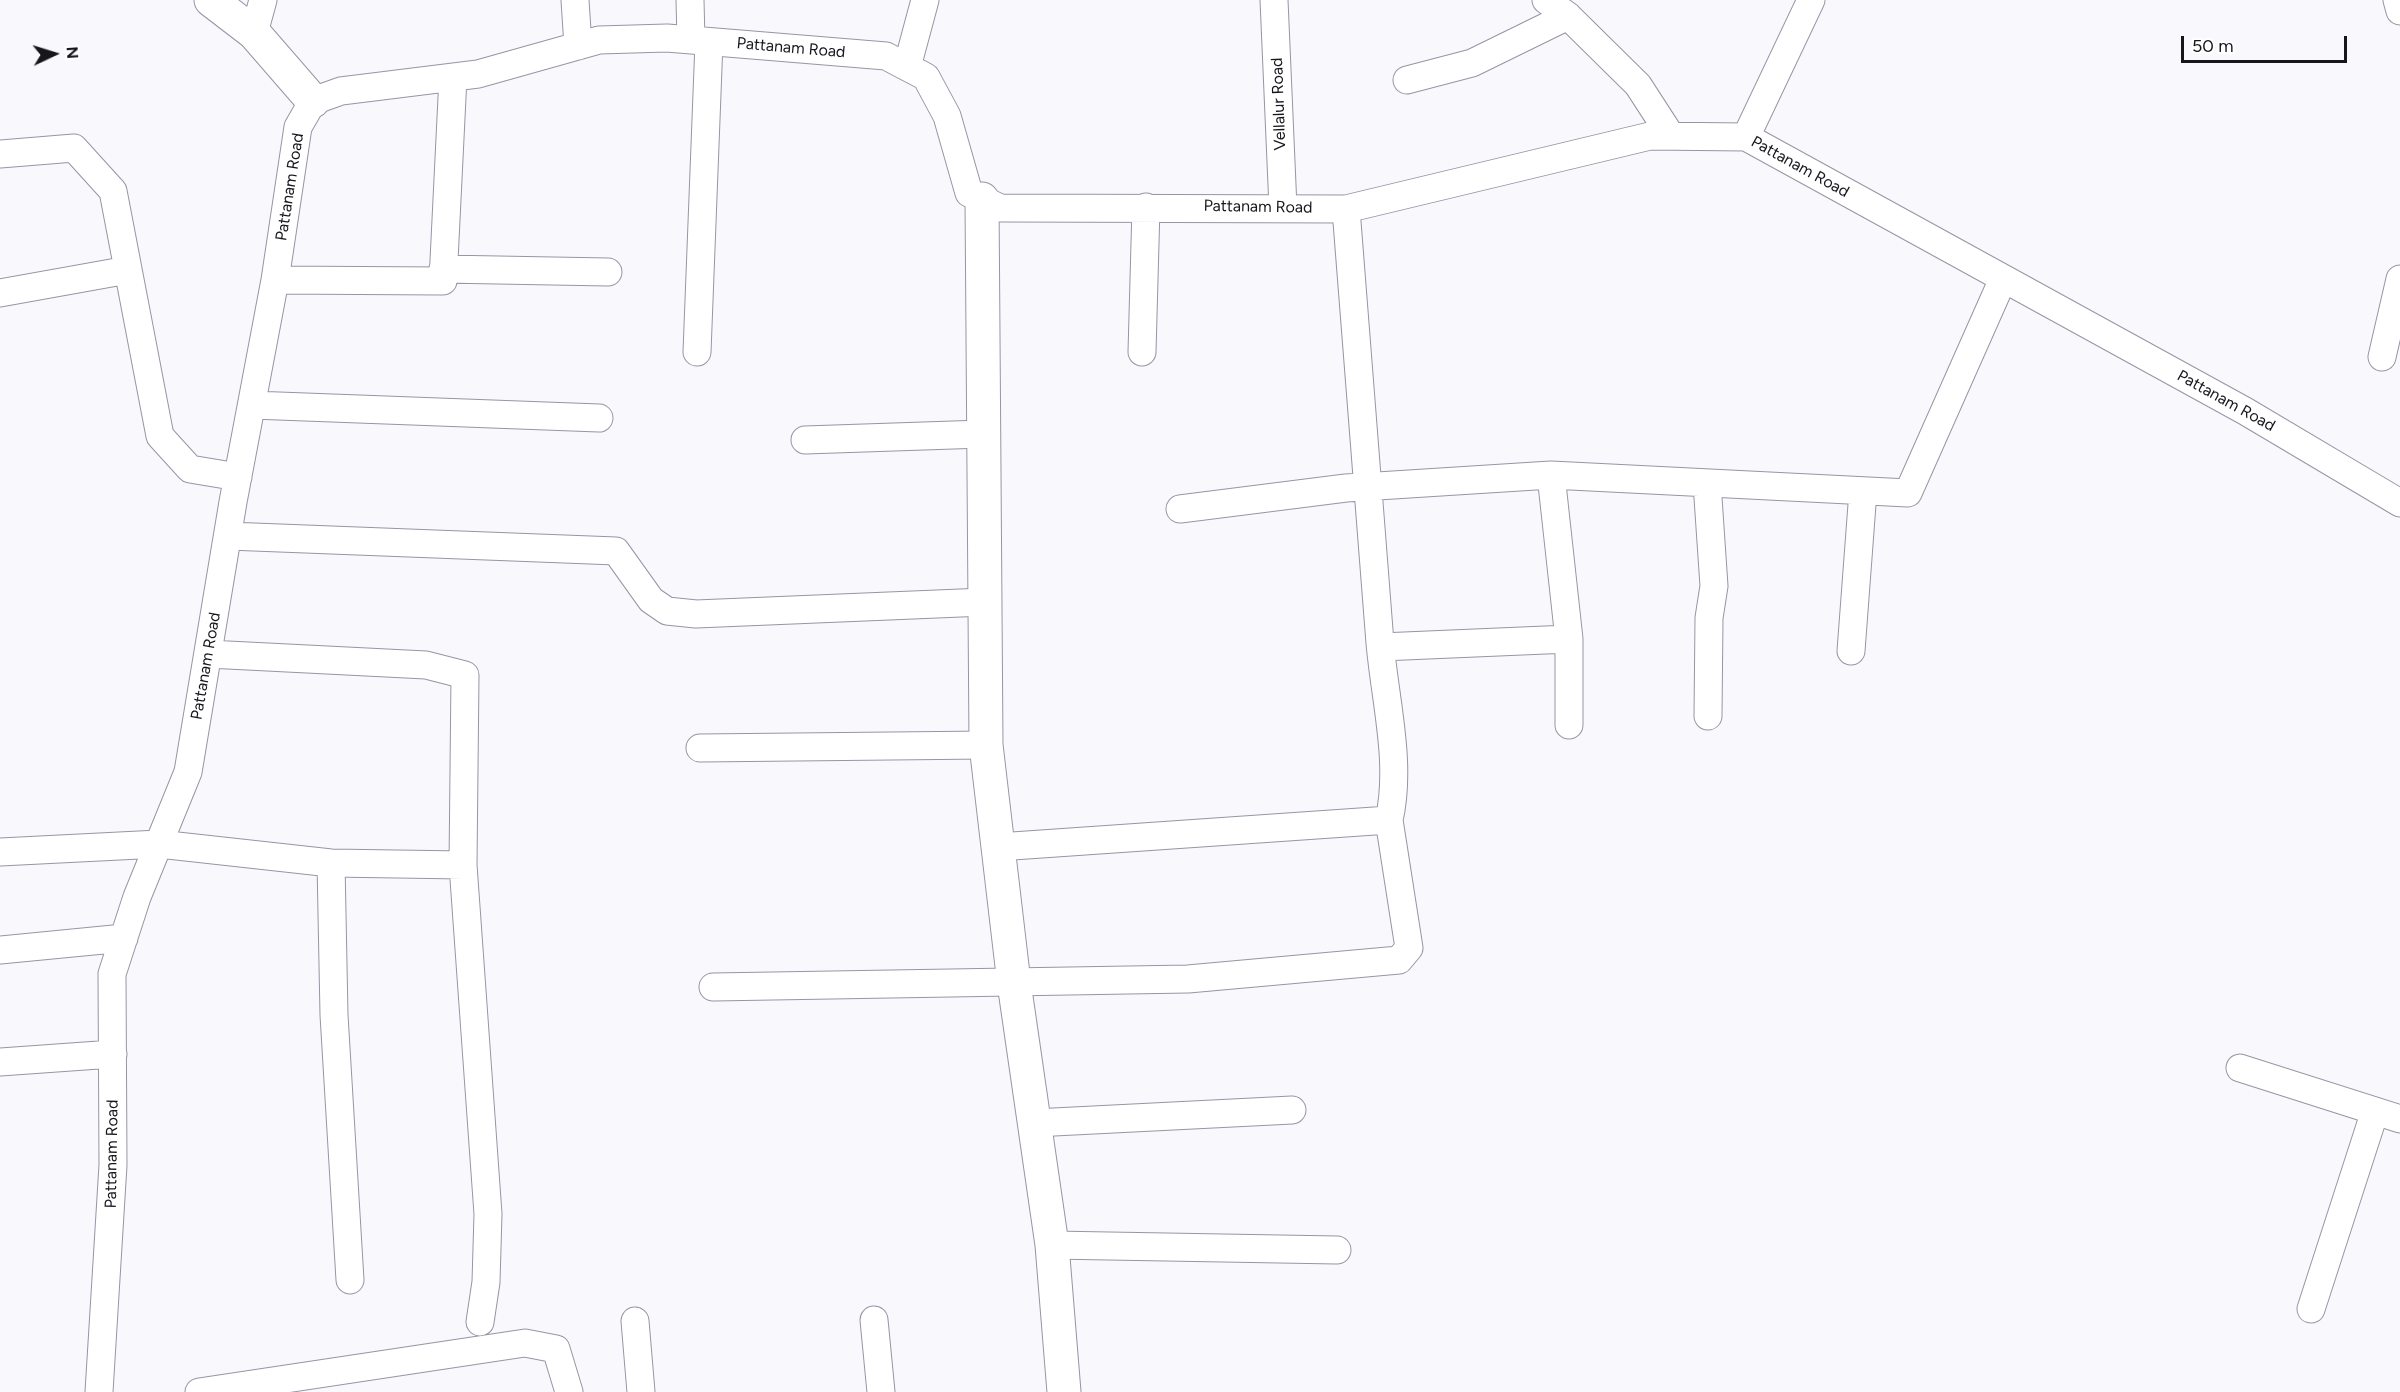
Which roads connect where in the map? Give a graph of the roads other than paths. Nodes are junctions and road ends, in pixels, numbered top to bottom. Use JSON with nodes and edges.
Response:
{"nodes":[{"id":1,"x":212,"y":0,"type":"edge"},
{"id":2,"x":263,"y":0,"type":"edge"},
{"id":3,"x":575,"y":0,"type":"edge"},
{"id":4,"x":690,"y":0,"type":"edge"},
{"id":5,"x":925,"y":0,"type":"edge"},
{"id":6,"x":1274,"y":0,"type":"edge"},
{"id":7,"x":1811,"y":0,"type":"edge"},
{"id":8,"x":2397,"y":0,"type":"edge"},
{"id":9,"x":1557,"y":8,"type":"edge"},
{"id":10,"x":2400,"y":10,"type":"edge"},
{"id":11,"x":254,"y":33,"type":"junction"},
{"id":12,"x":700,"y":41,"type":"junction"},
{"id":13,"x":578,"y":46,"type":"junction"},
{"id":14,"x":907,"y":67,"type":"junction"},
{"id":15,"x":453,"y":77,"type":"junction"},
{"id":16,"x":1407,"y":80,"type":"dead end"},
{"id":17,"x":313,"y":101,"type":"junction"},
{"id":18,"x":1671,"y":136,"type":"junction"},
{"id":19,"x":1746,"y":137,"type":"junction"},
{"id":20,"x":0,"y":154,"type":"edge"},
{"id":21,"x":982,"y":199,"type":"junction"},
{"id":22,"x":1146,"y":207,"type":"junction"},
{"id":23,"x":1283,"y":208,"type":"junction"},
{"id":24,"x":1346,"y":209,"type":"junction"},
{"id":25,"x":443,"y":269,"type":"junction"},
{"id":26,"x":128,"y":270,"type":"junction"},
{"id":27,"x":608,"y":272,"type":"dead end"},
{"id":28,"x":2003,"y":279,"type":"junction"},
{"id":29,"x":2400,"y":279,"type":"edge"},
{"id":30,"x":275,"y":280,"type":"junction"},
{"id":31,"x":0,"y":293,"type":"edge"},
{"id":32,"x":697,"y":352,"type":"dead end"},
{"id":33,"x":1142,"y":352,"type":"dead end"},
{"id":34,"x":2382,"y":357,"type":"dead end"},
{"id":35,"x":252,"y":405,"type":"junction"},
{"id":36,"x":599,"y":418,"type":"dead end"},
{"id":37,"x":983,"y":434,"type":"junction"},
{"id":38,"x":805,"y":440,"type":"dead end"},
{"id":39,"x":1551,"y":475,"type":"junction"},
{"id":40,"x":238,"y":477,"type":"junction"},
{"id":41,"x":1707,"y":483,"type":"junction"},
{"id":42,"x":1370,"y":486,"type":"junction"},
{"id":43,"x":1863,"y":491,"type":"junction"},
{"id":44,"x":2400,"y":503,"type":"edge"},
{"id":45,"x":1180,"y":509,"type":"dead end"},
{"id":46,"x":228,"y":536,"type":"junction"},
{"id":47,"x":985,"y":602,"type":"junction"},
{"id":48,"x":1569,"y":639,"type":"junction"},
{"id":49,"x":1381,"y":647,"type":"junction"},
{"id":50,"x":1851,"y":651,"type":"dead end"},
{"id":51,"x":208,"y":654,"type":"junction"},
{"id":52,"x":1708,"y":716,"type":"dead end"},
{"id":53,"x":1569,"y":725,"type":"dead end"},
{"id":54,"x":986,"y":745,"type":"junction"},
{"id":55,"x":700,"y":748,"type":"dead end"},
{"id":56,"x":1389,"y":820,"type":"junction"},
{"id":57,"x":159,"y":844,"type":"junction"},
{"id":58,"x":998,"y":847,"type":"junction"},
{"id":59,"x":0,"y":852,"type":"edge"},
{"id":60,"x":331,"y":863,"type":"junction"},
{"id":61,"x":463,"y":865,"type":"junction"},
{"id":62,"x":124,"y":938,"type":"junction"},
{"id":63,"x":0,"y":950,"type":"edge"},
{"id":64,"x":1014,"y":983,"type":"junction"},
{"id":65,"x":713,"y":987,"type":"dead end"},
{"id":66,"x":113,"y":1054,"type":"junction"},
{"id":67,"x":0,"y":1062,"type":"edge"},
{"id":68,"x":2240,"y":1068,"type":"dead end"},
{"id":69,"x":1292,"y":1110,"type":"dead end"},
{"id":70,"x":2387,"y":1115,"type":"edge"},
{"id":71,"x":1034,"y":1123,"type":"junction"},
{"id":72,"x":1052,"y":1245,"type":"junction"},
{"id":73,"x":1337,"y":1250,"type":"dead end"},
{"id":74,"x":350,"y":1280,"type":"dead end"},
{"id":75,"x":2311,"y":1309,"type":"dead end"},
{"id":76,"x":874,"y":1320,"type":"dead end"},
{"id":77,"x":480,"y":1322,"type":"dead end"},
{"id":78,"x":635,"y":1322,"type":"dead end"},
{"id":79,"x":99,"y":1392,"type":"edge"},
{"id":80,"x":200,"y":1392,"type":"edge"},
{"id":81,"x":569,"y":1392,"type":"edge"},
{"id":82,"x":641,"y":1392,"type":"edge"},
{"id":83,"x":881,"y":1392,"type":"edge"},
{"id":84,"x":1064,"y":1392,"type":"edge"}],
"edges":[{"from":1,"to":11,"type":"street"},
{"from":2,"to":11,"type":"street"},
{"from":3,"to":13,"type":"street"},
{"from":4,"to":12,"type":"street"},
{"from":5,"to":14,"type":"street"},
{"from":6,"to":23,"type":"street","name":"Vellalur Road"},
{"from":7,"to":19,"type":"street"},
{"from":8,"to":10,"type":"street"},
{"from":9,"to":16,"type":"street"},
{"from":9,"to":18,"type":"street"},
{"from":11,"to":17,"type":"street"},
{"from":12,"to":13,"type":"street","name":"Pattanam Road"},
{"from":12,"to":14,"type":"street","name":"Pattanam Road"},
{"from":12,"to":32,"type":"street"},
{"from":13,"to":15,"type":"street","name":"Pattanam Road"},
{"from":14,"to":21,"type":"street","name":"Pattanam Road"},
{"from":15,"to":17,"type":"street","name":"Pattanam Road"},
{"from":15,"to":25,"type":"street"},
{"from":17,"to":30,"type":"street","name":"Pattanam Road"},
{"from":18,"to":19,"type":"street","name":"Pattanam Road"},
{"from":18,"to":24,"type":"street","name":"Pattanam Road"},
{"from":19,"to":28,"type":"street","name":"Pattanam Road"},
{"from":20,"to":26,"type":"street"},
{"from":21,"to":22,"type":"street","name":"Pattanam Road"},
{"from":21,"to":37,"type":"street"},
{"from":22,"to":23,"type":"street","name":"Pattanam Road"},
{"from":22,"to":33,"type":"street"},
{"from":23,"to":24,"type":"street","name":"Pattanam Road"},
{"from":24,"to":42,"type":"street"},
{"from":25,"to":27,"type":"street"},
{"from":25,"to":30,"type":"street"},
{"from":26,"to":31,"type":"street"},
{"from":26,"to":40,"type":"street"},
{"from":28,"to":43,"type":"street"},
{"from":28,"to":44,"type":"street","name":"Pattanam Road"},
{"from":29,"to":34,"type":"street"},
{"from":30,"to":35,"type":"street","name":"Pattanam Road"},
{"from":35,"to":36,"type":"street"},
{"from":35,"to":40,"type":"street","name":"Pattanam Road"},
{"from":37,"to":38,"type":"street"},
{"from":37,"to":47,"type":"street"},
{"from":39,"to":41,"type":"street"},
{"from":39,"to":42,"type":"street"},
{"from":39,"to":48,"type":"street"},
{"from":40,"to":46,"type":"street","name":"Pattanam Road"},
{"from":41,"to":43,"type":"street"},
{"from":41,"to":52,"type":"street"},
{"from":42,"to":45,"type":"street"},
{"from":42,"to":49,"type":"street"},
{"from":43,"to":50,"type":"street"},
{"from":46,"to":47,"type":"street"},
{"from":46,"to":51,"type":"street","name":"Pattanam Road"},
{"from":47,"to":54,"type":"street"},
{"from":48,"to":49,"type":"street"},
{"from":48,"to":53,"type":"street"},
{"from":49,"to":56,"type":"street"},
{"from":51,"to":57,"type":"street","name":"Pattanam Road"},
{"from":51,"to":61,"type":"street"},
{"from":54,"to":55,"type":"street"},
{"from":54,"to":58,"type":"street"},
{"from":56,"to":58,"type":"street"},
{"from":56,"to":64,"type":"street"},
{"from":57,"to":59,"type":"street"},
{"from":57,"to":60,"type":"street"},
{"from":57,"to":62,"type":"street","name":"Pattanam Road"},
{"from":58,"to":64,"type":"street"},
{"from":60,"to":61,"type":"street"},
{"from":60,"to":74,"type":"street"},
{"from":61,"to":77,"type":"street"},
{"from":62,"to":63,"type":"street"},
{"from":62,"to":66,"type":"street","name":"Pattanam Road"},
{"from":64,"to":65,"type":"street"},
{"from":64,"to":71,"type":"street"},
{"from":66,"to":67,"type":"street"},
{"from":66,"to":79,"type":"street","name":"Pattanam Road"},
{"from":68,"to":70,"type":"street"},
{"from":69,"to":71,"type":"street"},
{"from":70,"to":75,"type":"street"},
{"from":71,"to":72,"type":"street"},
{"from":72,"to":73,"type":"street"},
{"from":72,"to":84,"type":"street"},
{"from":76,"to":83,"type":"street"},
{"from":78,"to":82,"type":"street"},
{"from":80,"to":81,"type":"street"}]}
